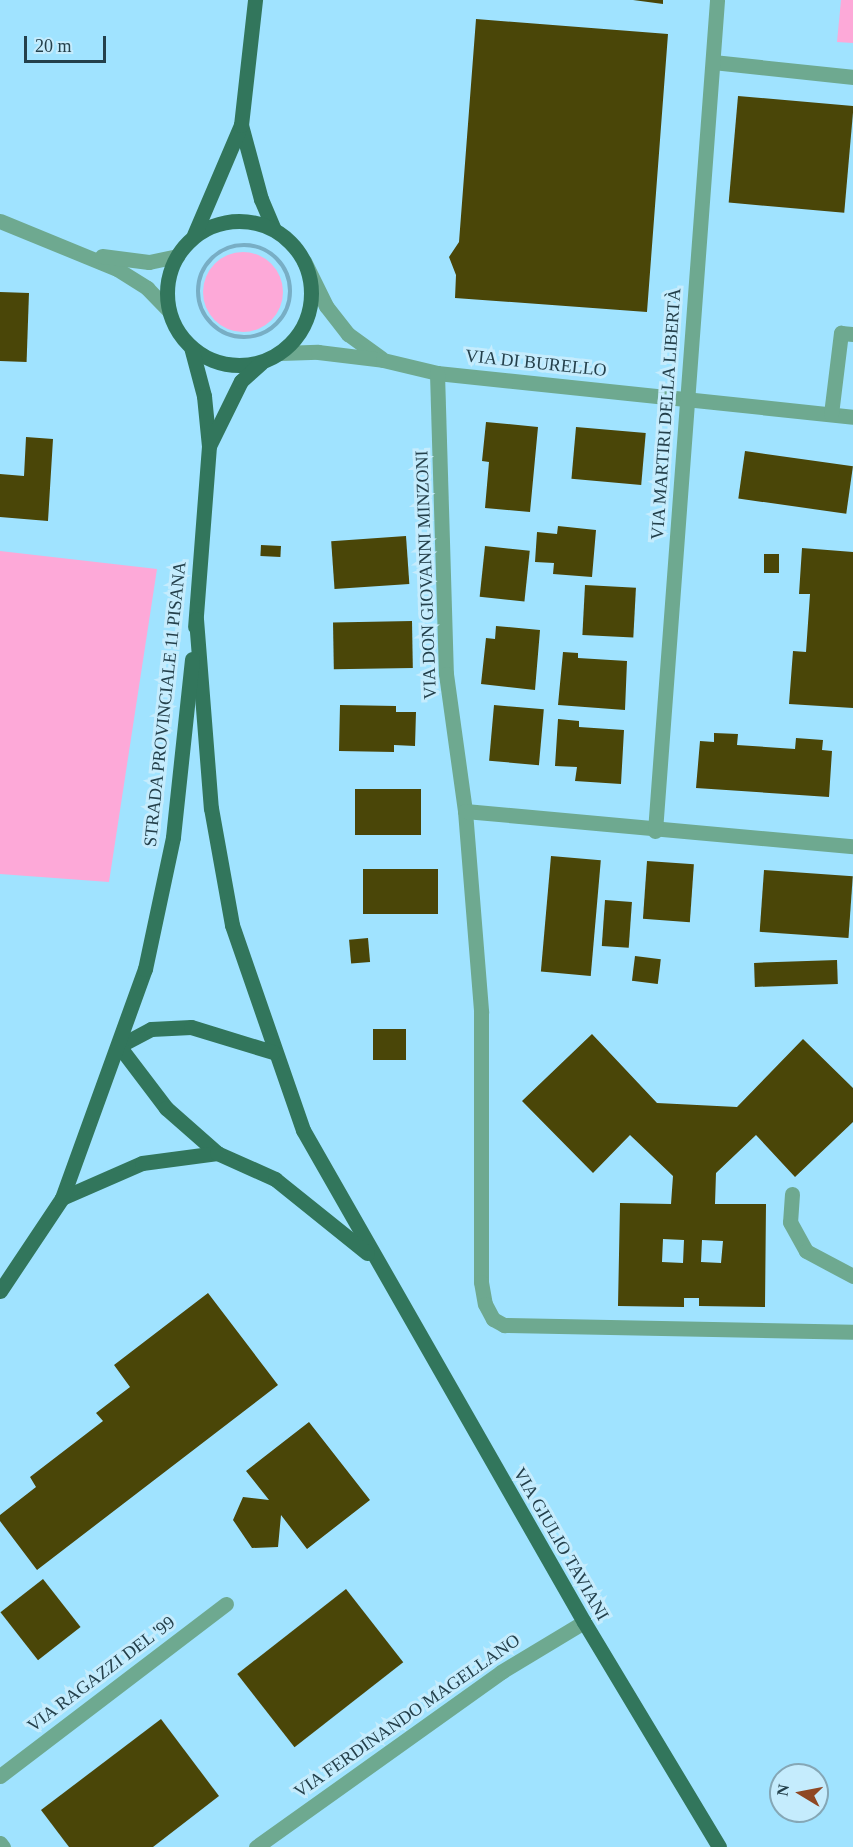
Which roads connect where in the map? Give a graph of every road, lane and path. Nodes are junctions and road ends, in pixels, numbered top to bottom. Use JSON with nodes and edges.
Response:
{"nodes":[{"id":1,"x":255,"y":0,"type":"edge"},
{"id":2,"x":717,"y":0,"type":"edge"},
{"id":3,"x":713,"y":62,"type":"junction"},
{"id":4,"x":853,"y":76,"type":"edge"},
{"id":5,"x":240,"y":125,"type":"junction"},
{"id":6,"x":0,"y":221,"type":"edge"},
{"id":7,"x":274,"y":229,"type":"junction"},
{"id":8,"x":194,"y":235,"type":"junction"},
{"id":9,"x":82,"y":252,"type":"junction"},
{"id":10,"x":177,"y":256,"type":"junction"},
{"id":11,"x":304,"y":261,"type":"junction"},
{"id":12,"x":168,"y":310,"type":"junction"},
{"id":13,"x":201,"y":310,"type":"joint"},
{"id":14,"x":853,"y":334,"type":"edge"},
{"id":15,"x":190,"y":347,"type":"junction"},
{"id":16,"x":280,"y":353,"type":"junction"},
{"id":17,"x":383,"y":360,"type":"junction"},
{"id":18,"x":262,"y":362,"type":"junction"},
{"id":19,"x":437,"y":372,"type":"junction"},
{"id":20,"x":686,"y":398,"type":"junction"},
{"id":21,"x":831,"y":414,"type":"junction"},
{"id":22,"x":853,"y":417,"type":"edge"},
{"id":23,"x":209,"y":446,"type":"junction"},
{"id":24,"x":196,"y":619,"type":"junction"},
{"id":25,"x":465,"y":811,"type":"junction"},
{"id":26,"x":655,"y":831,"type":"junction"},
{"id":27,"x":853,"y":846,"type":"edge"},
{"id":28,"x":119,"y":1046,"type":"junction"},
{"id":29,"x":273,"y":1052,"type":"junction"},
{"id":30,"x":217,"y":1153,"type":"junction"},
{"id":31,"x":792,"y":1194,"type":"dead end"},
{"id":32,"x":62,"y":1198,"type":"junction"},
{"id":33,"x":374,"y":1258,"type":"junction"},
{"id":34,"x":853,"y":1276,"type":"edge"},
{"id":35,"x":0,"y":1291,"type":"edge"},
{"id":36,"x":853,"y":1332,"type":"edge"},
{"id":37,"x":226,"y":1604,"type":"dead end"},
{"id":38,"x":584,"y":1622,"type":"junction"},
{"id":39,"x":0,"y":1776,"type":"edge"},
{"id":40,"x":0,"y":1843,"type":"edge"},
{"id":41,"x":3,"y":1847,"type":"edge"},
{"id":42,"x":256,"y":1847,"type":"edge"},
{"id":43,"x":719,"y":1847,"type":"edge"}],
"edges":[{"from":1,"to":5,"type":"main road","name":"STRADA PROVINCIALE 11 PISANA"},
{"from":2,"to":3,"type":"street","name":"VIA MARTIRI DELLA LIBERTÀ"},
{"from":3,"to":4,"type":"street"},
{"from":3,"to":20,"type":"street","name":"VIA MARTIRI DELLA LIBERTÀ"},
{"from":5,"to":7,"type":"main road","name":"STRADA PROVINCIALE 11 PISANA"},
{"from":5,"to":8,"type":"main road","name":"STRADA PROVINCIALE 11 PISANA"},
{"from":6,"to":9,"type":"street"},
{"from":7,"to":8,"type":"main road","name":"STRADA PROVINCIALE 11 PISANA"},
{"from":7,"to":11,"type":"main road","name":"STRADA PROVINCIALE 11 PISANA"},
{"from":8,"to":10,"type":"main road","name":"STRADA PROVINCIALE 11 PISANA"},
{"from":9,"to":10,"type":"street"},
{"from":9,"to":12,"type":"street"},
{"from":10,"to":12,"type":"main road","name":"STRADA PROVINCIALE 11 PISANA"},
{"from":11,"to":16,"type":"main road","name":"STRADA PROVINCIALE 11 PISANA"},
{"from":11,"to":17,"type":"street","name":"VIA DI BURELLO"},
{"from":12,"to":15,"type":"main road","name":"STRADA PROVINCIALE 11 PISANA"},
{"from":13,"to":13,"type":"path"},
{"from":14,"to":21,"type":"street"},
{"from":15,"to":18,"type":"main road","name":"STRADA PROVINCIALE 11 PISANA"},
{"from":15,"to":23,"type":"main road","name":"STRADA PROVINCIALE 11 PISANA"},
{"from":16,"to":17,"type":"street","name":"VIA DI BURELLO"},
{"from":16,"to":18,"type":"main road","name":"STRADA PROVINCIALE 11 PISANA"},
{"from":17,"to":19,"type":"street","name":"VIA DI BURELLO"},
{"from":18,"to":23,"type":"main road","name":"STRADA PROVINCIALE 11 PISANA"},
{"from":19,"to":20,"type":"street","name":"VIA DI BURELLO"},
{"from":19,"to":25,"type":"street","name":"VIA DON GIOVANNI MINZONI"},
{"from":20,"to":21,"type":"street","name":"VIA DI BURELLO"},
{"from":20,"to":26,"type":"street","name":"VIA MARTIRI DELLA LIBERTÀ"},
{"from":21,"to":22,"type":"street","name":"VIA DI BURELLO"},
{"from":23,"to":24,"type":"main road","name":"STRADA PROVINCIALE 11 PISANA"},
{"from":24,"to":28,"type":"main road","name":"STRADA PROVINCIALE 11 PISANA"},
{"from":24,"to":29,"type":"main road","name":"VIA GIULIO TAVIANI"},
{"from":25,"to":26,"type":"street"},
{"from":25,"to":36,"type":"street","name":"VIA DON GIOVANNI MINZONI"},
{"from":26,"to":27,"type":"street"},
{"from":28,"to":29,"type":"main road"},
{"from":28,"to":30,"type":"main road","name":"VIA GIULIO TAVIANI"},
{"from":28,"to":32,"type":"main road","name":"STRADA PROVINCIALE 11 PISANA"},
{"from":29,"to":33,"type":"main road","name":"VIA GIULIO TAVIANI"},
{"from":30,"to":32,"type":"main road"},
{"from":30,"to":33,"type":"main road","name":"VIA GIULIO TAVIANI"},
{"from":31,"to":34,"type":"street"},
{"from":32,"to":35,"type":"main road","name":"STRADA PROVINCIALE 11 PISANA"},
{"from":33,"to":38,"type":"main road","name":"VIA GIULIO TAVIANI"},
{"from":37,"to":39,"type":"street","name":"VIA RAGAZZI DEL '99"},
{"from":38,"to":42,"type":"street","name":"VIA FERDINANDO MAGELLANO"},
{"from":38,"to":43,"type":"main road","name":"VIA GIULIO TAVIANI"},
{"from":40,"to":41,"type":"street"}]}
